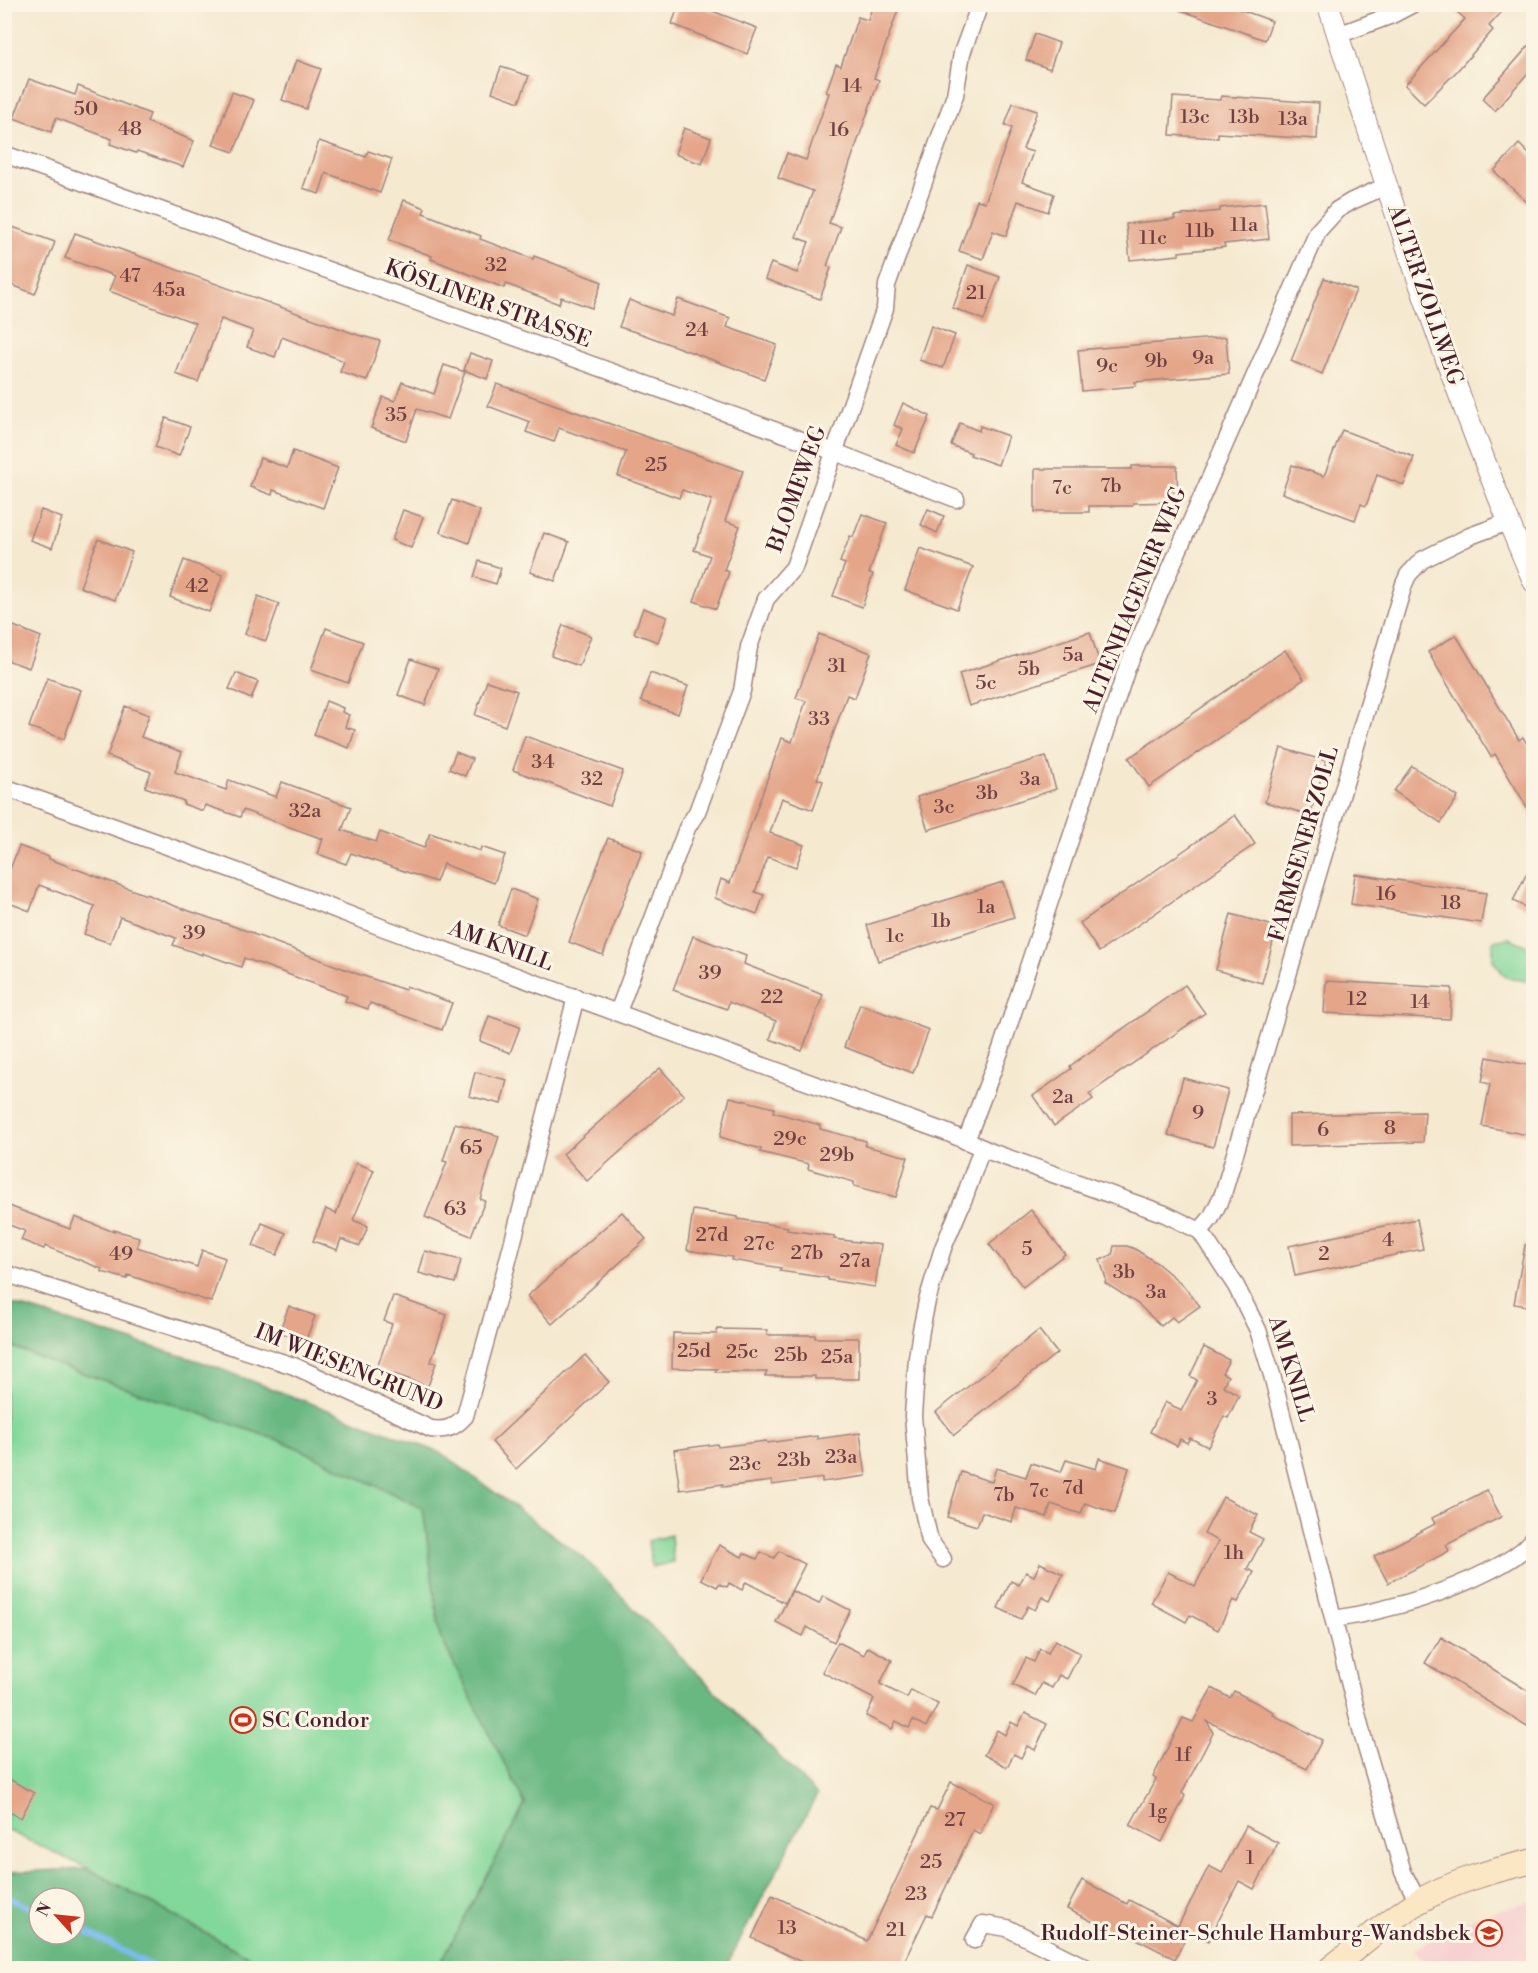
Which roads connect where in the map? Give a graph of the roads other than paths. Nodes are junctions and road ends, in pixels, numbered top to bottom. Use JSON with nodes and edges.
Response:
{"nodes":[{"id":1,"x":980,"y":4,"type":"edge"},
{"id":2,"x":1328,"y":4,"type":"edge"},
{"id":3,"x":1413,"y":4,"type":"edge"},
{"id":4,"x":1338,"y":35,"type":"junction"},
{"id":5,"x":4,"y":154,"type":"edge"},
{"id":6,"x":1386,"y":186,"type":"junction"},
{"id":7,"x":835,"y":452,"type":"junction"},
{"id":8,"x":956,"y":500,"type":"dead end"},
{"id":9,"x":1508,"y":522,"type":"junction"},
{"id":10,"x":1527,"y":547,"type":"edge"},
{"id":11,"x":1533,"y":582,"type":"edge"},
{"id":12,"x":4,"y":787,"type":"edge"},
{"id":13,"x":576,"y":997,"type":"junction"},
{"id":14,"x":618,"y":1012,"type":"junction"},
{"id":15,"x":966,"y":1141,"type":"junction"},
{"id":16,"x":982,"y":1148,"type":"junction"},
{"id":17,"x":1200,"y":1231,"type":"junction"},
{"id":18,"x":4,"y":1273,"type":"edge"},
{"id":19,"x":1533,"y":1538,"type":"edge"},
{"id":20,"x":943,"y":1560,"type":"dead end"},
{"id":21,"x":1335,"y":1619,"type":"junction"},
{"id":22,"x":1533,"y":1861,"type":"edge"},
{"id":23,"x":1418,"y":1902,"type":"junction"},
{"id":24,"x":974,"y":1940,"type":"dead end"},
{"id":25,"x":1087,"y":1968,"type":"edge"},
{"id":26,"x":1331,"y":1968,"type":"edge"}],
"edges":[{"from":1,"to":7,"type":"street","name":"BLOMEWEG"},
{"from":2,"to":4,"type":"street","name":"ALTER ZOLLWEG"},
{"from":3,"to":4,"type":"street"},
{"from":4,"to":6,"type":"street","name":"ALTER ZOLLWEG"},
{"from":5,"to":7,"type":"street","name":"KÖSLINER STRASSE"},
{"from":6,"to":9,"type":"street","name":"ALTER ZOLLWEG"},
{"from":6,"to":15,"type":"street","name":"ALTENHAGENER WEG"},
{"from":7,"to":8,"type":"street","name":"KÖSLINER STRASSE"},
{"from":7,"to":14,"type":"street","name":"BLOMEWEG"},
{"from":9,"to":10,"type":"street","name":"ALTER ZOLLWEG"},
{"from":9,"to":17,"type":"street","name":"FARMSENER ZOLL"},
{"from":10,"to":11,"type":"street","name":"ALTER ZOLLWEG"},
{"from":12,"to":13,"type":"street","name":"AM KNILL"},
{"from":13,"to":14,"type":"street","name":"AM KNILL"},
{"from":13,"to":18,"type":"street","name":"IM WIESENGRUND"},
{"from":14,"to":15,"type":"street","name":"AM KNILL"},
{"from":15,"to":16,"type":"street","name":"AM KNILL"},
{"from":16,"to":17,"type":"street","name":"AM KNILL"},
{"from":16,"to":20,"type":"street"},
{"from":17,"to":21,"type":"street","name":"AM KNILL"},
{"from":19,"to":21,"type":"street"},
{"from":21,"to":23,"type":"street","name":"AM KNILL"},
{"from":22,"to":23,"type":"main road"},
{"from":23,"to":26,"type":"main road"},
{"from":24,"to":25,"type":"street"}]}
